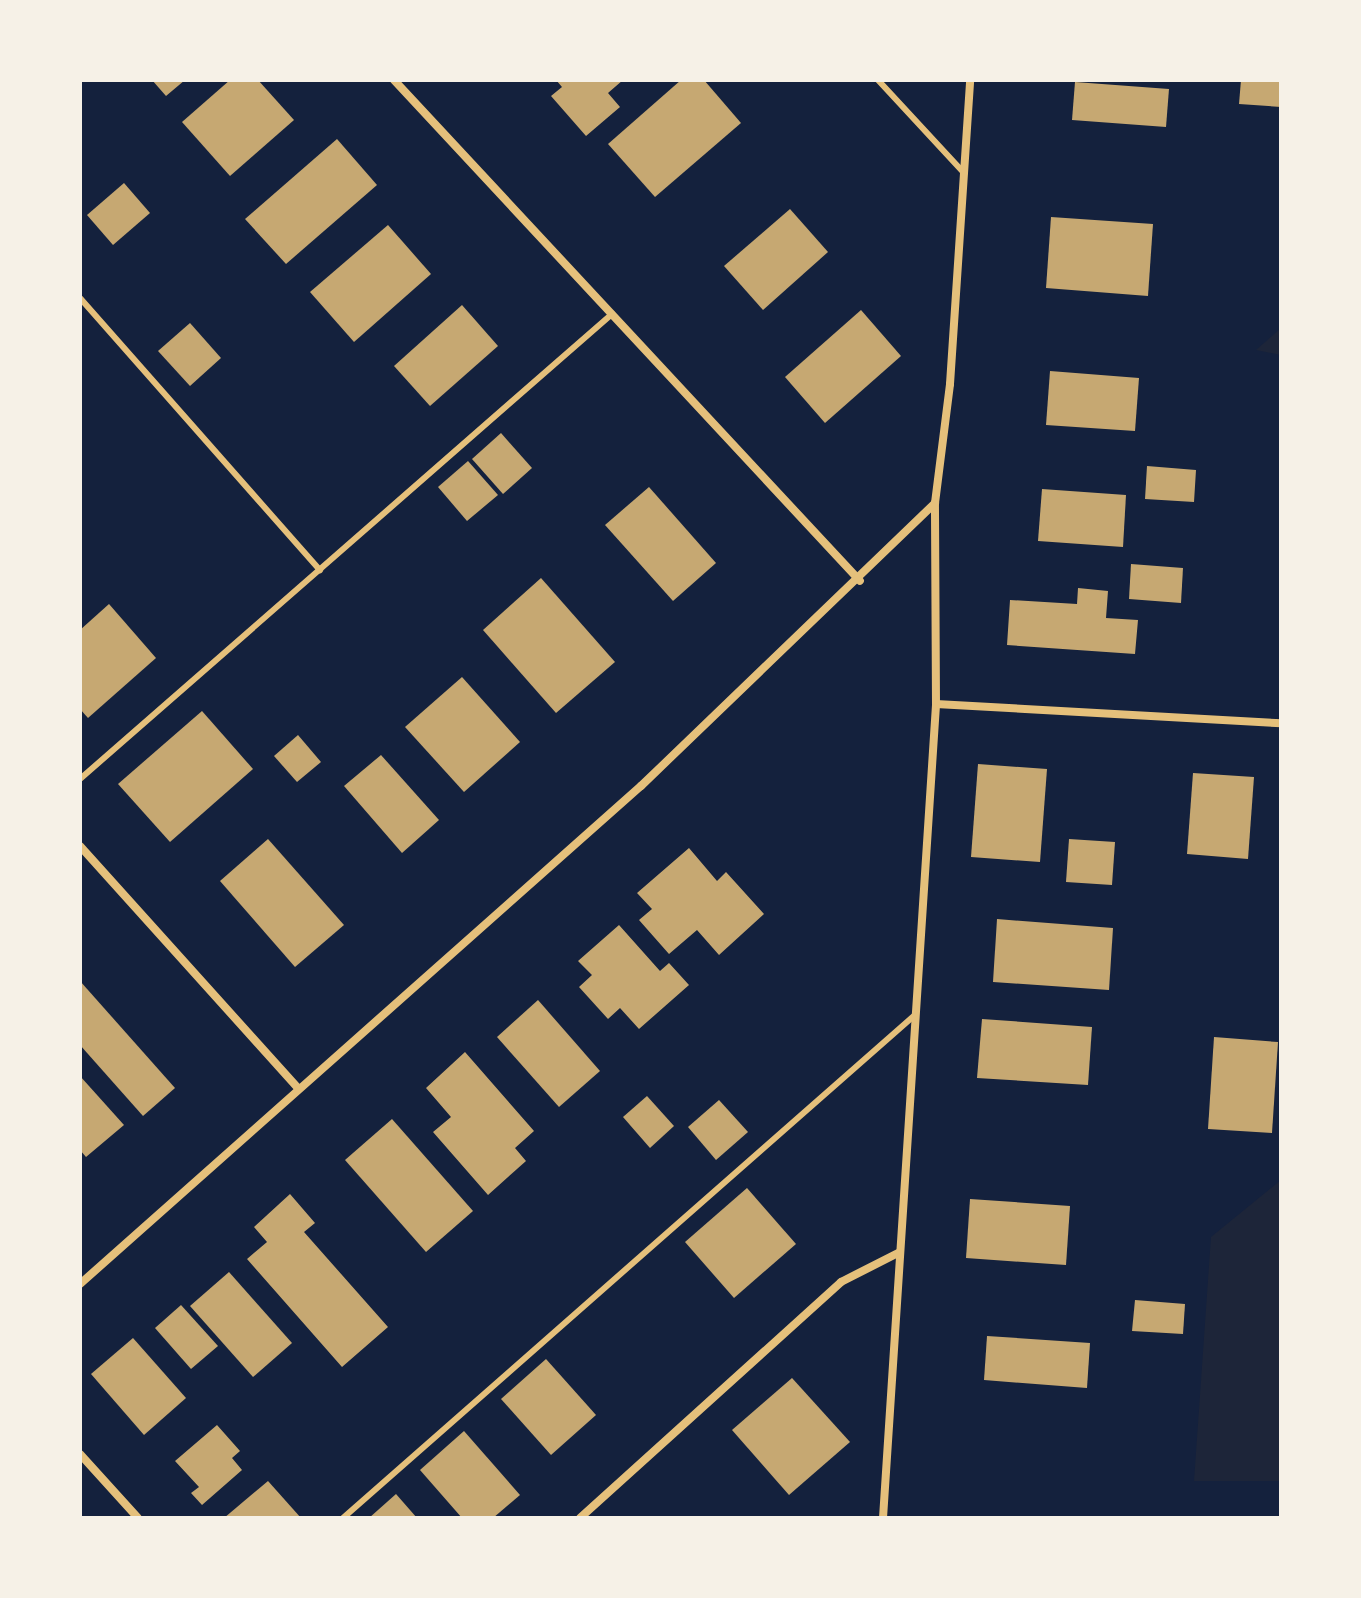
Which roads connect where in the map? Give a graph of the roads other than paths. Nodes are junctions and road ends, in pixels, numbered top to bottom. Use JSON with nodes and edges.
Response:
{"nodes":[{"id":1,"x":394,"y":80,"type":"edge"},
{"id":2,"x":878,"y":80,"type":"edge"},
{"id":3,"x":970,"y":80,"type":"edge"},
{"id":4,"x":964,"y":173,"type":"junction"},
{"id":5,"x":80,"y":298,"type":"edge"},
{"id":6,"x":612,"y":314,"type":"junction"},
{"id":7,"x":935,"y":503,"type":"junction"},
{"id":8,"x":320,"y":570,"type":"junction"},
{"id":9,"x":860,"y":581,"type":"junction"},
{"id":10,"x":936,"y":704,"type":"junction"},
{"id":11,"x":1281,"y":723,"type":"edge"},
{"id":12,"x":80,"y":779,"type":"edge"},
{"id":13,"x":80,"y":846,"type":"edge"},
{"id":14,"x":915,"y":1015,"type":"junction"},
{"id":15,"x":298,"y":1088,"type":"junction"},
{"id":16,"x":898,"y":1253,"type":"junction"},
{"id":17,"x":80,"y":1284,"type":"edge"},
{"id":18,"x":80,"y":1454,"type":"edge"},
{"id":19,"x":138,"y":1518,"type":"edge"},
{"id":20,"x":343,"y":1518,"type":"edge"},
{"id":21,"x":580,"y":1518,"type":"edge"},
{"id":22,"x":883,"y":1518,"type":"edge"}],
"edges":[{"from":1,"to":6,"type":"street"},
{"from":2,"to":4,"type":"lane"},
{"from":3,"to":4,"type":"street"},
{"from":4,"to":7,"type":"street"},
{"from":5,"to":8,"type":"lane"},
{"from":6,"to":8,"type":"lane"},
{"from":6,"to":9,"type":"street"},
{"from":7,"to":9,"type":"street"},
{"from":7,"to":10,"type":"street"},
{"from":8,"to":12,"type":"lane"},
{"from":9,"to":15,"type":"street"},
{"from":10,"to":11,"type":"street"},
{"from":10,"to":14,"type":"street"},
{"from":13,"to":15,"type":"street"},
{"from":14,"to":16,"type":"street"},
{"from":14,"to":20,"type":"lane"},
{"from":15,"to":17,"type":"street"},
{"from":16,"to":21,"type":"street"},
{"from":16,"to":22,"type":"street"},
{"from":18,"to":19,"type":"street"}]}
